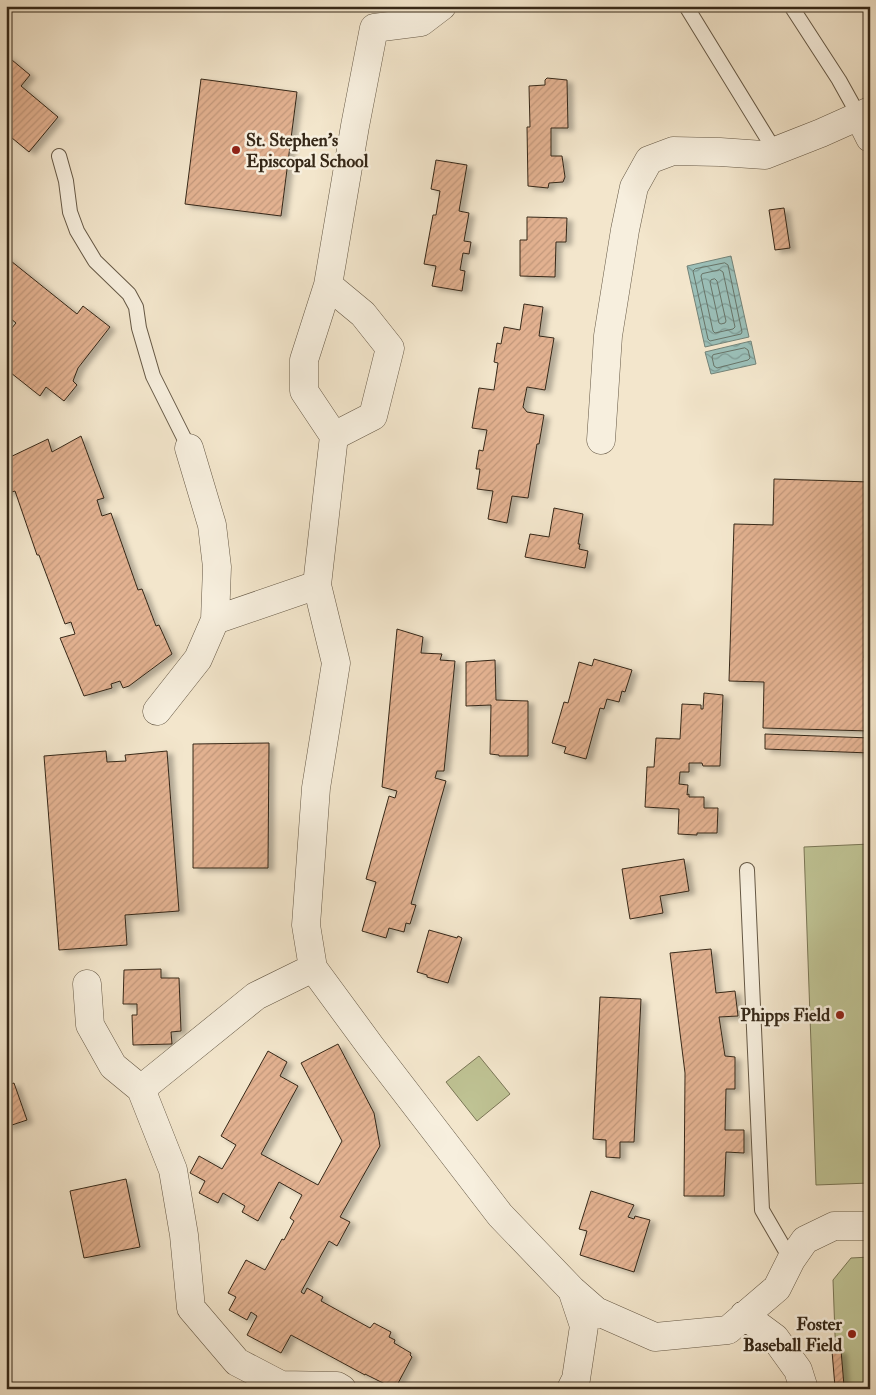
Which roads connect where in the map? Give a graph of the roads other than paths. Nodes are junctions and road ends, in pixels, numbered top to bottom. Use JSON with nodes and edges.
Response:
{"nodes":[{"id":1,"x":442,"y":6,"type":"edge"},
{"id":2,"x":686,"y":6,"type":"edge"},
{"id":3,"x":791,"y":6,"type":"edge"},
{"id":4,"x":371,"y":17,"type":"edge"},
{"id":5,"x":866,"y":122,"type":"edge"},
{"id":6,"x":775,"y":151,"type":"junction"},
{"id":7,"x":59,"y":156,"type":"dead end"},
{"id":8,"x":328,"y":285,"type":"junction"},
{"id":9,"x":334,"y":436,"type":"junction"},
{"id":10,"x":601,"y":440,"type":"dead end"},
{"id":11,"x":189,"y":448,"type":"joint"},
{"id":12,"x":317,"y":585,"type":"junction"},
{"id":13,"x":215,"y":620,"type":"junction"},
{"id":14,"x":157,"y":711,"type":"dead end"},
{"id":15,"x":747,"y":870,"type":"dead end"},
{"id":16,"x":313,"y":968,"type":"junction"},
{"id":17,"x":87,"y":984,"type":"dead end"},
{"id":18,"x":141,"y":1089,"type":"junction"},
{"id":19,"x":870,"y":1226,"type":"edge"},
{"id":20,"x":791,"y":1260,"type":"junction"},
{"id":21,"x":572,"y":1290,"type":"junction"},
{"id":22,"x":744,"y":1315,"type":"junction"},
{"id":23,"x":342,"y":1389,"type":"edge"},
{"id":24,"x":571,"y":1389,"type":"edge"},
{"id":25,"x":804,"y":1389,"type":"edge"}],
"edges":[{"from":1,"to":4,"type":"street"},
{"from":2,"to":6,"type":"lane"},
{"from":3,"to":5,"type":"lane"},
{"from":4,"to":8,"type":"street"},
{"from":5,"to":6,"type":"street"},
{"from":6,"to":10,"type":"street"},
{"from":7,"to":11,"type":"lane"},
{"from":8,"to":9,"type":"street"},
{"from":8,"to":9,"type":"street"},
{"from":9,"to":12,"type":"street"},
{"from":11,"to":13,"type":"street"},
{"from":12,"to":13,"type":"street"},
{"from":12,"to":16,"type":"street"},
{"from":13,"to":14,"type":"street"},
{"from":15,"to":20,"type":"lane"},
{"from":16,"to":18,"type":"street"},
{"from":16,"to":21,"type":"street"},
{"from":17,"to":18,"type":"street"},
{"from":18,"to":23,"type":"street"},
{"from":19,"to":20,"type":"street"},
{"from":20,"to":22,"type":"street"},
{"from":21,"to":22,"type":"street"},
{"from":21,"to":24,"type":"street"},
{"from":22,"to":25,"type":"street"}]}
